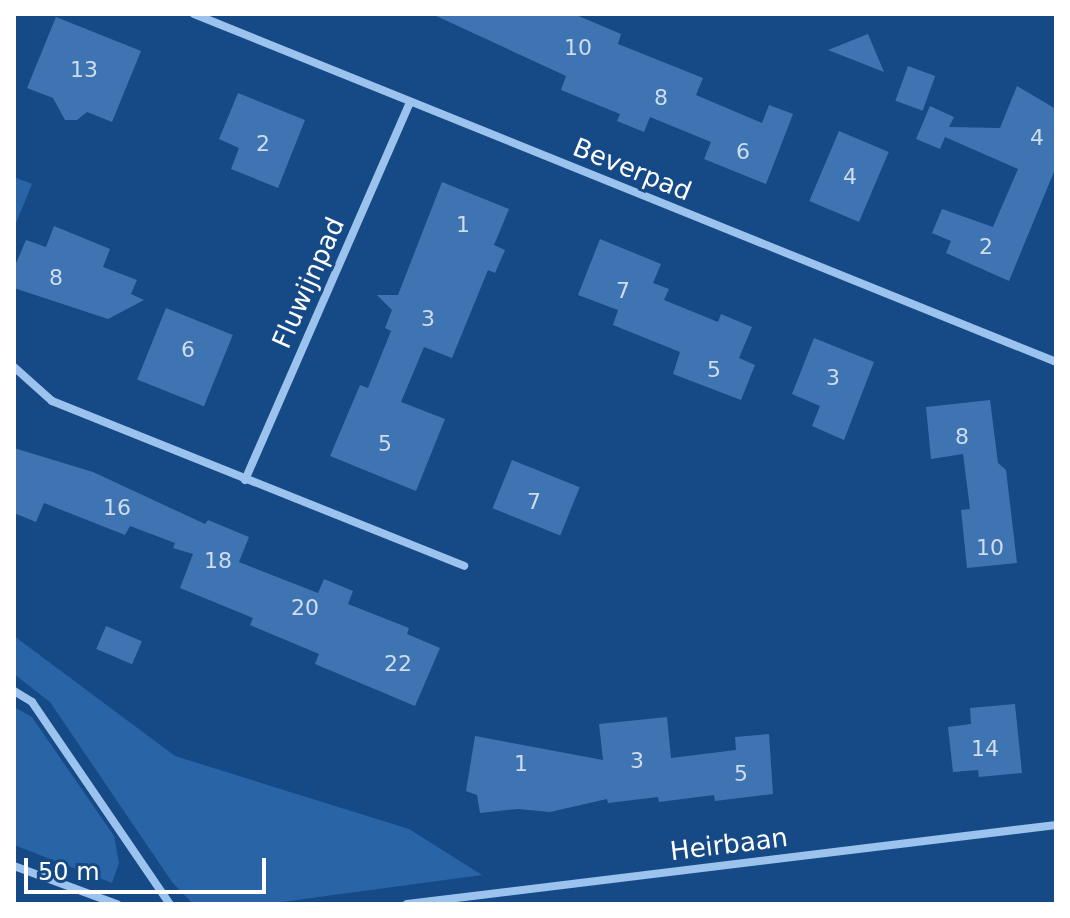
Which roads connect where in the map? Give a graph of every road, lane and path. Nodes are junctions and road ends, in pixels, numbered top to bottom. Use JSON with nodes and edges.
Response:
{"nodes":[{"id":1,"x":194,"y":14,"type":"edge"},
{"id":2,"x":410,"y":102,"type":"junction"},
{"id":3,"x":1056,"y":362,"type":"edge"},
{"id":4,"x":14,"y":367,"type":"edge"},
{"id":5,"x":245,"y":480,"type":"junction"},
{"id":6,"x":464,"y":566,"type":"dead end"},
{"id":7,"x":14,"y":691,"type":"edge"},
{"id":8,"x":1056,"y":825,"type":"edge"},
{"id":9,"x":14,"y":866,"type":"edge"},
{"id":10,"x":117,"y":904,"type":"edge"},
{"id":11,"x":170,"y":904,"type":"edge"},
{"id":12,"x":407,"y":904,"type":"edge"}],
"edges":[{"from":1,"to":2,"type":"street","name":"Beverpad"},
{"from":2,"to":3,"type":"street","name":"Beverpad"},
{"from":2,"to":5,"type":"street","name":"Fluwijnpad"},
{"from":4,"to":5,"type":"street"},
{"from":5,"to":6,"type":"street"},
{"from":7,"to":11,"type":"street"},
{"from":8,"to":12,"type":"street","name":"Heirbaan"},
{"from":9,"to":10,"type":"street"}]}
